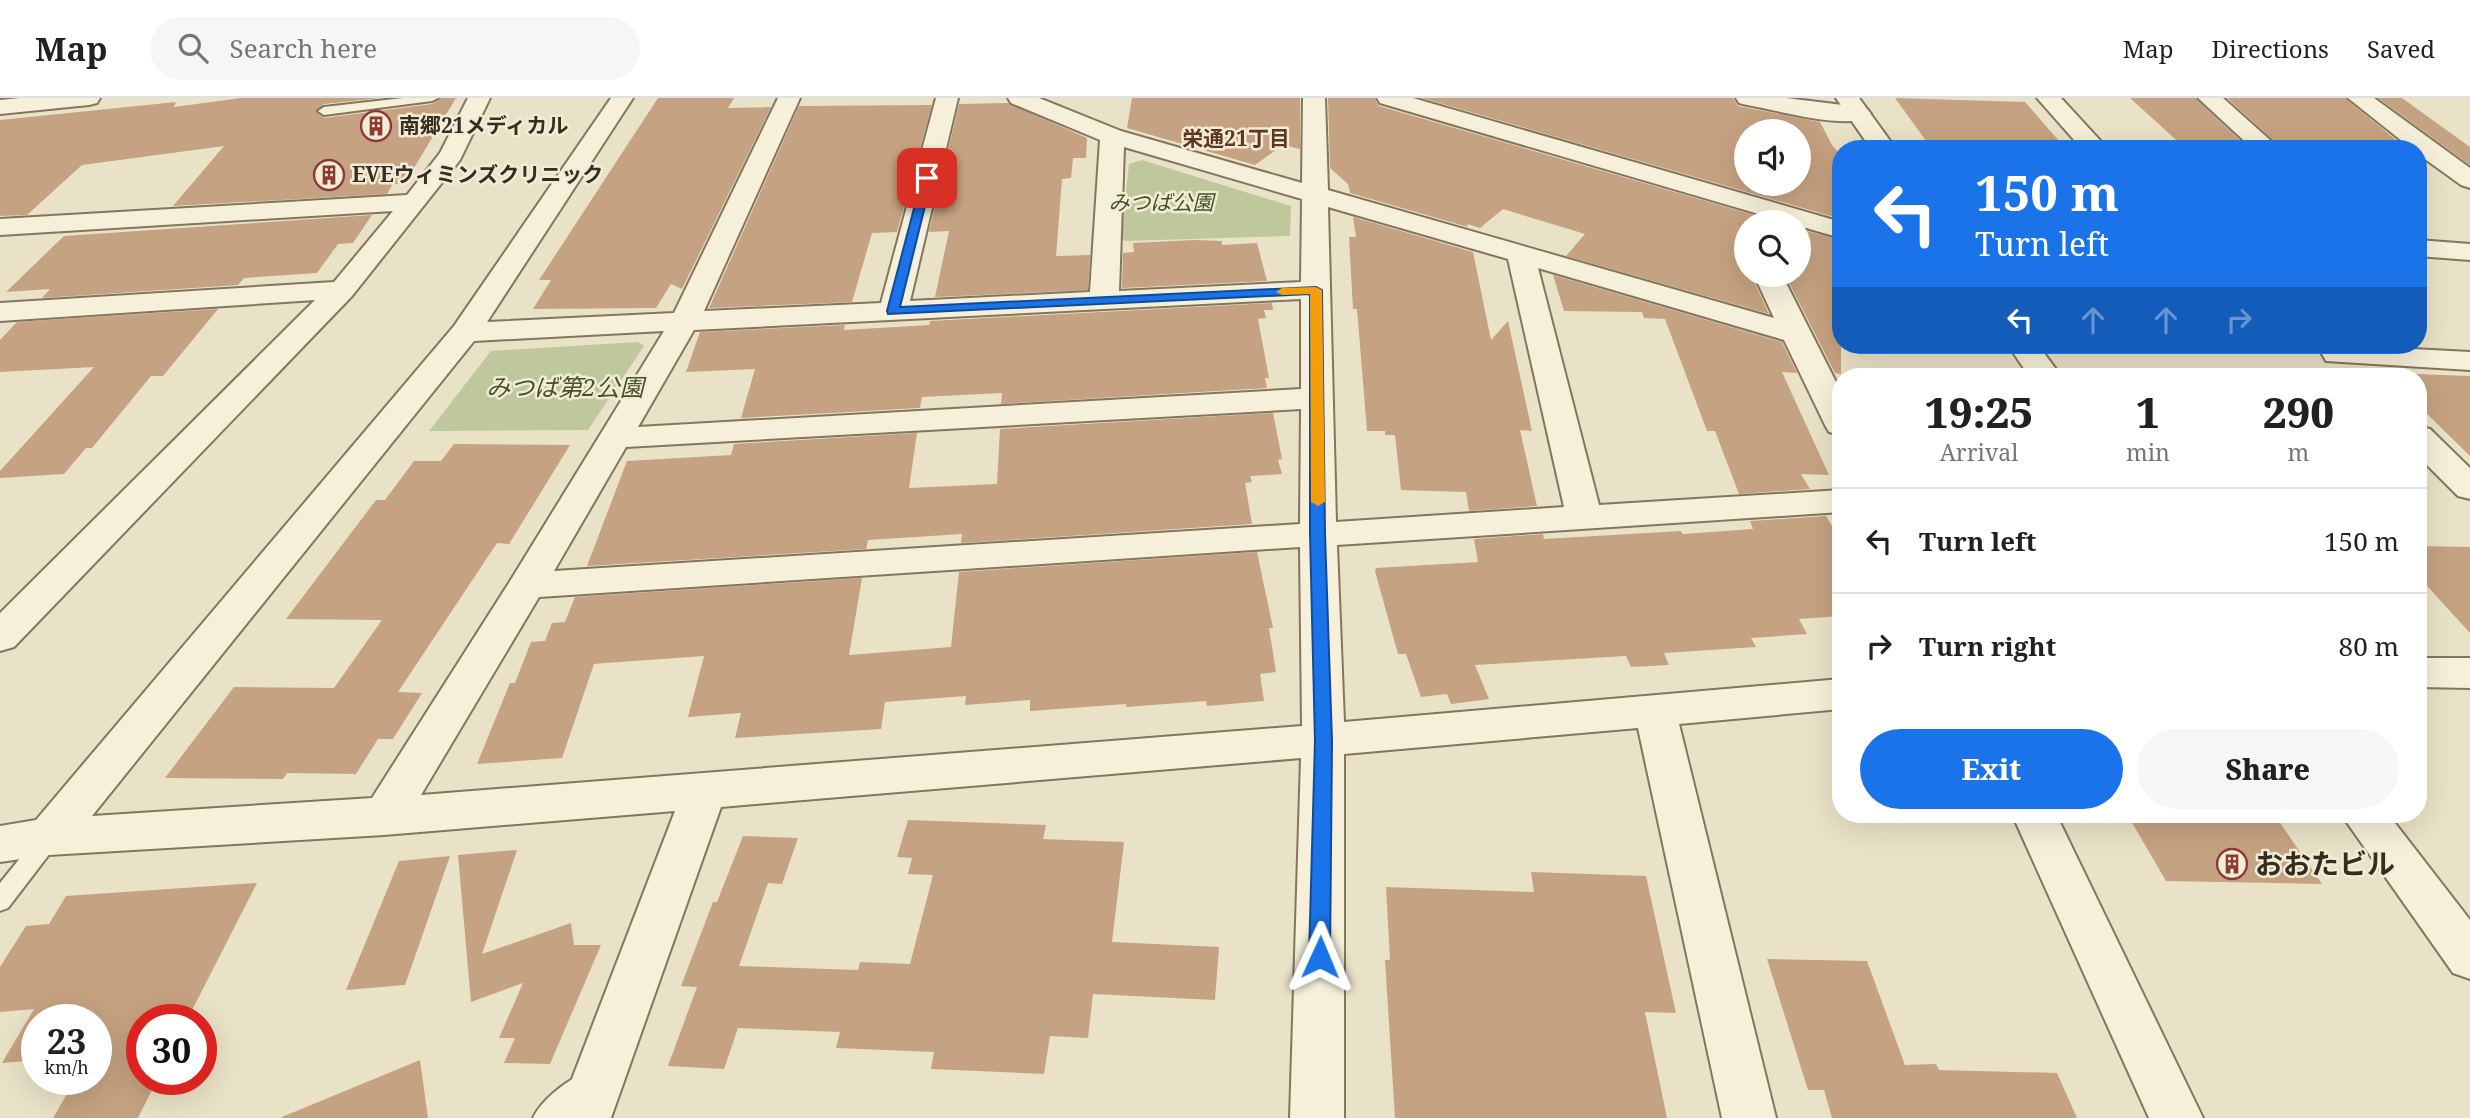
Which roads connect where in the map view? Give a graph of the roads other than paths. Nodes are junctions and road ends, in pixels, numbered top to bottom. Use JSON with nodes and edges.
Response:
{"nodes":[{"id":1,"x":89,"y":98,"type":"edge"},
{"id":2,"x":432,"y":98,"type":"edge"},
{"id":3,"x":479,"y":98,"type":"edge"},
{"id":4,"x":622,"y":98,"type":"edge"},
{"id":5,"x":789,"y":98,"type":"edge"},
{"id":6,"x":947,"y":98,"type":"edge"},
{"id":7,"x":1019,"y":98,"type":"edge"},
{"id":8,"x":1314,"y":98,"type":"edge"},
{"id":9,"x":1388,"y":98,"type":"edge"},
{"id":10,"x":1747,"y":98,"type":"edge"},
{"id":11,"x":2048,"y":98,"type":"edge"},
{"id":12,"x":2209,"y":98,"type":"edge"},
{"id":13,"x":2359,"y":98,"type":"edge"},
{"id":14,"x":1853,"y":106,"type":"edge"},
{"id":15,"x":0,"y":107,"type":"edge"},
{"id":16,"x":324,"y":111,"type":"dead end"},
{"id":17,"x":1112,"y":136,"type":"junction"},
{"id":18,"x":1878,"y":140,"type":"edge"},
{"id":19,"x":2088,"y":140,"type":"edge"},
{"id":20,"x":2257,"y":140,"type":"edge"},
{"id":21,"x":2416,"y":140,"type":"edge"},
{"id":22,"x":2427,"y":148,"type":"edge"},
{"id":23,"x":2470,"y":180,"type":"edge"},
{"id":24,"x":1315,"y":194,"type":"junction"},
{"id":25,"x":415,"y":202,"type":"junction"},
{"id":26,"x":0,"y":227,"type":"edge"},
{"id":27,"x":1832,"y":227,"type":"edge"},
{"id":28,"x":2427,"y":249,"type":"edge"},
{"id":29,"x":2470,"y":252,"type":"edge"},
{"id":30,"x":1521,"y":254,"type":"junction"},
{"id":31,"x":1774,"y":287,"type":"edge"},
{"id":32,"x":342,"y":290,"type":"junction"},
{"id":33,"x":1316,"y":290,"type":"junction"},
{"id":34,"x":1104,"y":300,"type":"junction"},
{"id":35,"x":893,"y":311,"type":"junction"},
{"id":36,"x":0,"y":312,"type":"edge"},
{"id":37,"x":684,"y":322,"type":"junction"},
{"id":38,"x":465,"y":332,"type":"junction"},
{"id":39,"x":1797,"y":334,"type":"junction"},
{"id":40,"x":2337,"y":354,"type":"edge"},
{"id":41,"x":2390,"y":354,"type":"edge"},
{"id":42,"x":2470,"y":361,"type":"edge"},
{"id":43,"x":2351,"y":368,"type":"edge"},
{"id":44,"x":1318,"y":398,"type":"junction"},
{"id":45,"x":1832,"y":406,"type":"edge"},
{"id":46,"x":615,"y":438,"type":"junction"},
{"id":47,"x":2427,"y":444,"type":"edge"},
{"id":48,"x":2468,"y":483,"type":"edge"},
{"id":49,"x":1832,"y":502,"type":"edge"},
{"id":50,"x":1584,"y":516,"type":"junction"},
{"id":51,"x":1318,"y":534,"type":"junction"},
{"id":52,"x":527,"y":585,"type":"junction"},
{"id":53,"x":47,"y":589,"type":"junction"},
{"id":54,"x":0,"y":593,"type":"edge"},
{"id":55,"x":0,"y":637,"type":"edge"},
{"id":56,"x":2427,"y":672,"type":"edge"},
{"id":57,"x":2470,"y":673,"type":"edge"},
{"id":58,"x":1832,"y":695,"type":"edge"},
{"id":59,"x":1655,"y":710,"type":"junction"},
{"id":60,"x":1324,"y":741,"type":"junction"},
{"id":61,"x":704,"y":792,"type":"junction"},
{"id":62,"x":384,"y":817,"type":"junction"},
{"id":63,"x":2038,"y":823,"type":"edge"},
{"id":64,"x":2370,"y":823,"type":"edge"},
{"id":65,"x":49,"y":837,"type":"junction"},
{"id":66,"x":0,"y":844,"type":"edge"},
{"id":67,"x":0,"y":901,"type":"edge"},
{"id":68,"x":2470,"y":957,"type":"edge"},
{"id":69,"x":602,"y":1069,"type":"junction"},
{"id":70,"x":547,"y":1118,"type":"edge"},
{"id":71,"x":584,"y":1118,"type":"edge"},
{"id":72,"x":1317,"y":1118,"type":"edge"},
{"id":73,"x":1749,"y":1118,"type":"edge"},
{"id":74,"x":2176,"y":1118,"type":"edge"}],
"edges":[{"from":1,"to":15,"type":"street"},
{"from":2,"to":16,"type":"lane"},
{"from":3,"to":25,"type":"street"},
{"from":4,"to":38,"type":"street"},
{"from":5,"to":37,"type":"street"},
{"from":6,"to":35,"type":"street"},
{"from":7,"to":17,"type":"street"},
{"from":8,"to":24,"type":"street"},
{"from":9,"to":27,"type":"street"},
{"from":10,"to":14,"type":"street"},
{"from":11,"to":19,"type":"street"},
{"from":12,"to":20,"type":"street"},
{"from":13,"to":21,"type":"street"},
{"from":14,"to":18,"type":"street"},
{"from":17,"to":24,"type":"street"},
{"from":17,"to":34,"type":"street"},
{"from":22,"to":23,"type":"street"},
{"from":24,"to":30,"type":"street"},
{"from":24,"to":33,"type":"street"},
{"from":25,"to":26,"type":"street"},
{"from":25,"to":32,"type":"street"},
{"from":28,"to":29,"type":"street"},
{"from":30,"to":39,"type":"street"},
{"from":30,"to":50,"type":"street"},
{"from":31,"to":39,"type":"street"},
{"from":32,"to":36,"type":"street"},
{"from":32,"to":53,"type":"street"},
{"from":33,"to":34,"type":"street"},
{"from":33,"to":44,"type":"street"},
{"from":34,"to":35,"type":"street"},
{"from":35,"to":37,"type":"street"},
{"from":37,"to":38,"type":"street"},
{"from":37,"to":46,"type":"street"},
{"from":38,"to":65,"type":"street"},
{"from":39,"to":45,"type":"street"},
{"from":40,"to":43,"type":"street"},
{"from":41,"to":42,"type":"street"},
{"from":44,"to":46,"type":"street"},
{"from":44,"to":51,"type":"street"},
{"from":46,"to":52,"type":"street"},
{"from":47,"to":48,"type":"street"},
{"from":49,"to":50,"type":"street"},
{"from":50,"to":51,"type":"street"},
{"from":51,"to":52,"type":"street"},
{"from":51,"to":60,"type":"street"},
{"from":52,"to":62,"type":"street"},
{"from":53,"to":54,"type":"street"},
{"from":53,"to":55,"type":"street"},
{"from":56,"to":57,"type":"street"},
{"from":58,"to":59,"type":"street"},
{"from":59,"to":60,"type":"street"},
{"from":59,"to":73,"type":"street"},
{"from":60,"to":61,"type":"street"},
{"from":60,"to":72,"type":"street"},
{"from":61,"to":62,"type":"street"},
{"from":61,"to":69,"type":"street"},
{"from":62,"to":65,"type":"street"},
{"from":63,"to":74,"type":"street"},
{"from":64,"to":68,"type":"street"},
{"from":65,"to":66,"type":"street"},
{"from":65,"to":67,"type":"lane"},
{"from":69,"to":70,"type":"lane"},
{"from":69,"to":71,"type":"street"}]}
